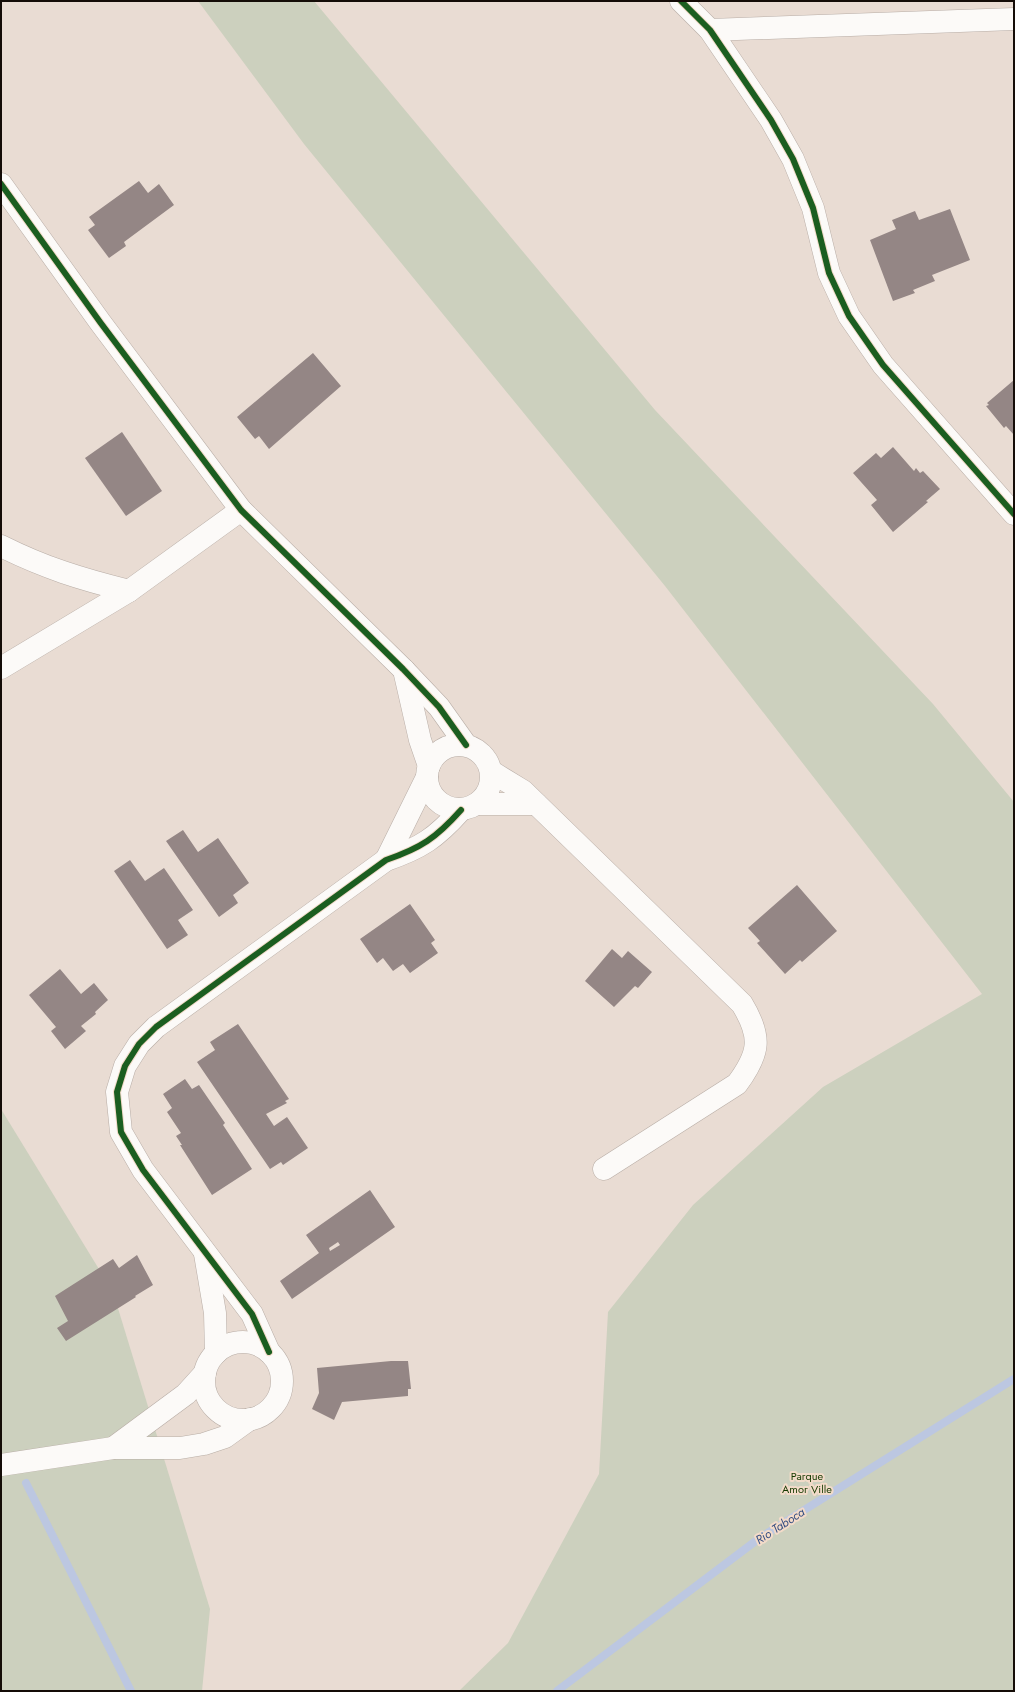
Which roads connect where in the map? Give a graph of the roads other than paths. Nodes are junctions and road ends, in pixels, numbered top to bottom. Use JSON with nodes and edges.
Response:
{"nodes":[{"id":1,"x":681,"y":1,"type":"edge"},
{"id":2,"x":1014,"y":19,"type":"edge"},
{"id":3,"x":710,"y":30,"type":"junction"},
{"id":4,"x":1,"y":184,"type":"edge"},
{"id":5,"x":241,"y":510,"type":"junction"},
{"id":6,"x":1014,"y":514,"type":"edge"},
{"id":7,"x":1,"y":546,"type":"edge"},
{"id":8,"x":129,"y":591,"type":"junction"},
{"id":9,"x":1,"y":668,"type":"edge"},
{"id":10,"x":403,"y":669,"type":"junction"},
{"id":11,"x":466,"y":745,"type":"junction"},
{"id":12,"x":428,"y":771,"type":"junction"},
{"id":13,"x":492,"y":772,"type":"junction"},
{"id":14,"x":536,"y":804,"type":"junction"},
{"id":15,"x":470,"y":807,"type":"junction"},
{"id":16,"x":386,"y":860,"type":"junction"},
{"id":17,"x":604,"y":1169,"type":"dead end"},
{"id":18,"x":204,"y":1249,"type":"junction"},
{"id":19,"x":269,"y":1352,"type":"junction"},
{"id":20,"x":216,"y":1353,"type":"junction"},
{"id":21,"x":205,"y":1373,"type":"junction"},
{"id":22,"x":250,"y":1420,"type":"junction"},
{"id":23,"x":113,"y":1448,"type":"junction"},
{"id":24,"x":1,"y":1465,"type":"edge"}],
"edges":[{"from":1,"to":3,"type":"street"},
{"from":2,"to":3,"type":"street"},
{"from":3,"to":6,"type":"street"},
{"from":4,"to":5,"type":"street"},
{"from":5,"to":8,"type":"street"},
{"from":5,"to":10,"type":"street"},
{"from":7,"to":8,"type":"street"},
{"from":8,"to":9,"type":"street"},
{"from":10,"to":11,"type":"street"},
{"from":10,"to":12,"type":"street"},
{"from":11,"to":12,"type":"street"},
{"from":11,"to":13,"type":"street"},
{"from":12,"to":15,"type":"street"},
{"from":12,"to":16,"type":"street"},
{"from":13,"to":14,"type":"street"},
{"from":13,"to":15,"type":"street"},
{"from":14,"to":15,"type":"street"},
{"from":14,"to":17,"type":"street"},
{"from":15,"to":16,"type":"street"},
{"from":16,"to":18,"type":"street"},
{"from":18,"to":19,"type":"street"},
{"from":18,"to":20,"type":"street"},
{"from":19,"to":20,"type":"street"},
{"from":19,"to":22,"type":"street"},
{"from":20,"to":21,"type":"street"},
{"from":21,"to":22,"type":"street"},
{"from":21,"to":23,"type":"street"},
{"from":22,"to":23,"type":"street"},
{"from":23,"to":24,"type":"street"}]}
